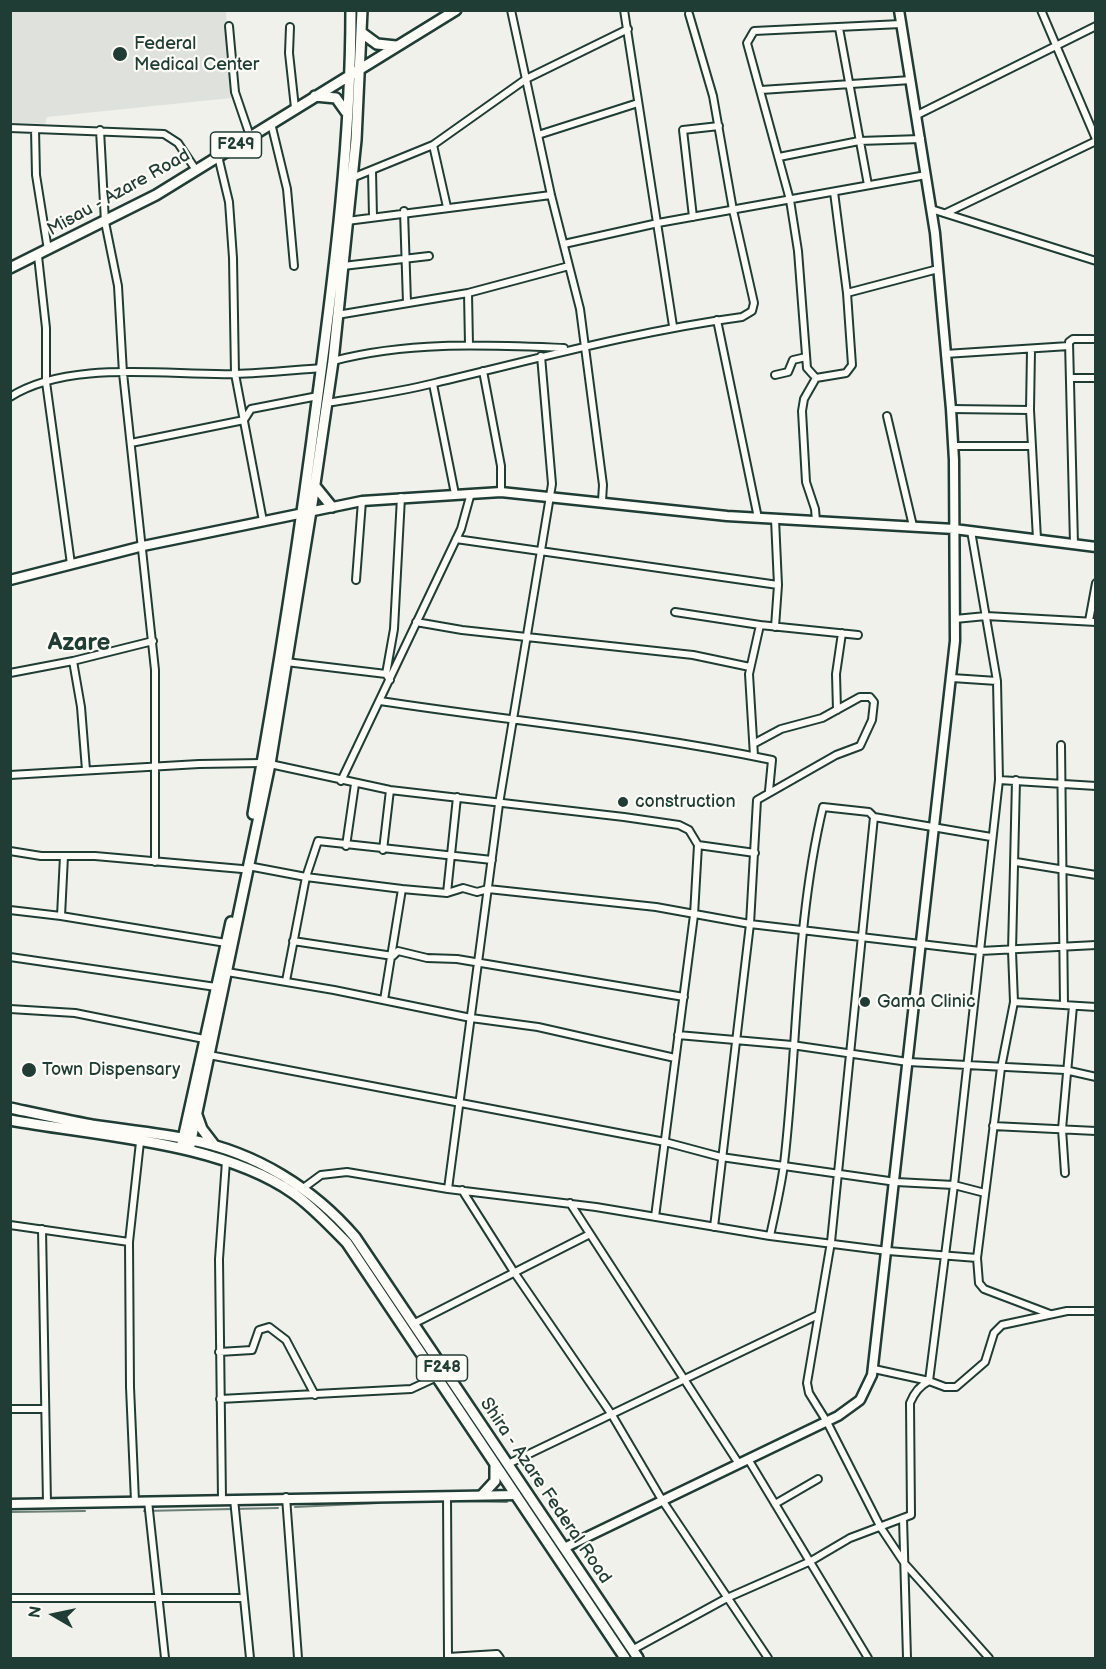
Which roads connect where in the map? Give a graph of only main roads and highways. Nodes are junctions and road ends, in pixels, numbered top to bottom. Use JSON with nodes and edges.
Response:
{"nodes":[{"id":1,"x":351,"y":10,"type":"edge"},
{"id":2,"x":362,"y":10,"type":"edge"},
{"id":3,"x":456,"y":10,"type":"edge"},
{"id":4,"x":362,"y":33,"type":"junction"},
{"id":5,"x":396,"y":46,"type":"junction"},
{"id":6,"x":361,"y":67,"type":"junction"},
{"id":7,"x":350,"y":74,"type":"junction"},
{"id":8,"x":315,"y":96,"type":"junction"},
{"id":9,"x":347,"y":115,"type":"junction"},
{"id":10,"x":10,"y":268,"type":"edge"},
{"id":11,"x":315,"y":486,"type":"junction"},
{"id":12,"x":332,"y":507,"type":"road end"},
{"id":13,"x":307,"y":512,"type":"junction"},
{"id":14,"x":266,"y":764,"type":"junction"},
{"id":15,"x":245,"y":868,"type":"junction"},
{"id":16,"x":10,"y":1108,"type":"edge"},
{"id":17,"x":192,"y":1114,"type":"junction"},
{"id":18,"x":10,"y":1120,"type":"edge"},
{"id":19,"x":161,"y":1135,"type":"junction"},
{"id":20,"x":187,"y":1139,"type":"junction"},
{"id":21,"x":215,"y":1146,"type":"junction"},
{"id":22,"x":185,"y":1149,"type":"junction"},
{"id":23,"x":495,"y":1464,"type":"junction"},
{"id":24,"x":483,"y":1494,"type":"road end"},
{"id":25,"x":625,"y":1659,"type":"edge"},
{"id":26,"x":638,"y":1659,"type":"edge"}],
"edges":[{"from":1,"to":7,"type":"main road"},
{"from":2,"to":4,"type":"main road"},
{"from":3,"to":5,"type":"main road","name":"Misau - Azare Road","number":"F249"},
{"from":4,"to":5,"type":"main road"},
{"from":4,"to":6,"type":"main road"},
{"from":5,"to":6,"type":"main road","name":"Misau - Azare Road","number":"F249"},
{"from":6,"to":7,"type":"main road","name":"Misau - Azare Road","number":"F249"},
{"from":6,"to":11,"type":"main road"},
{"from":7,"to":8,"type":"main road","name":"Misau - Azare Road","number":"F249"},
{"from":7,"to":9,"type":"main road"},
{"from":8,"to":9,"type":"main road"},
{"from":8,"to":10,"type":"main road","name":"Misau - Azare Road","number":"F249"},
{"from":9,"to":13,"type":"main road"},
{"from":11,"to":12,"type":"main road"},
{"from":11,"to":13,"type":"main road"},
{"from":13,"to":14,"type":"main road"},
{"from":13,"to":14,"type":"main road"},
{"from":14,"to":15,"type":"main road"},
{"from":15,"to":17,"type":"main road"},
{"from":15,"to":17,"type":"main road"},
{"from":16,"to":19,"type":"main road","name":"Shira - Azare Federal Road","number":"F248"},
{"from":17,"to":19,"type":"main road"},
{"from":17,"to":20,"type":"main road"},
{"from":17,"to":21,"type":"main road"},
{"from":18,"to":22,"type":"main road","name":"Shira - Azare Federal Road","number":"F248"},
{"from":19,"to":20,"type":"main road","name":"Shira - Azare Federal Road","number":"F248"},
{"from":20,"to":21,"type":"main road","name":"Shira - Azare Federal Road","number":"F248"},
{"from":20,"to":22,"type":"main road"},
{"from":21,"to":26,"type":"main road","name":"Shira - Azare Federal Road","number":"F248"},
{"from":22,"to":23,"type":"main road","name":"Shira - Azare Federal Road","number":"F248"},
{"from":23,"to":24,"type":"main road"},
{"from":23,"to":25,"type":"main road","name":"Shira - Azare Federal Road","number":"F248"}]}
